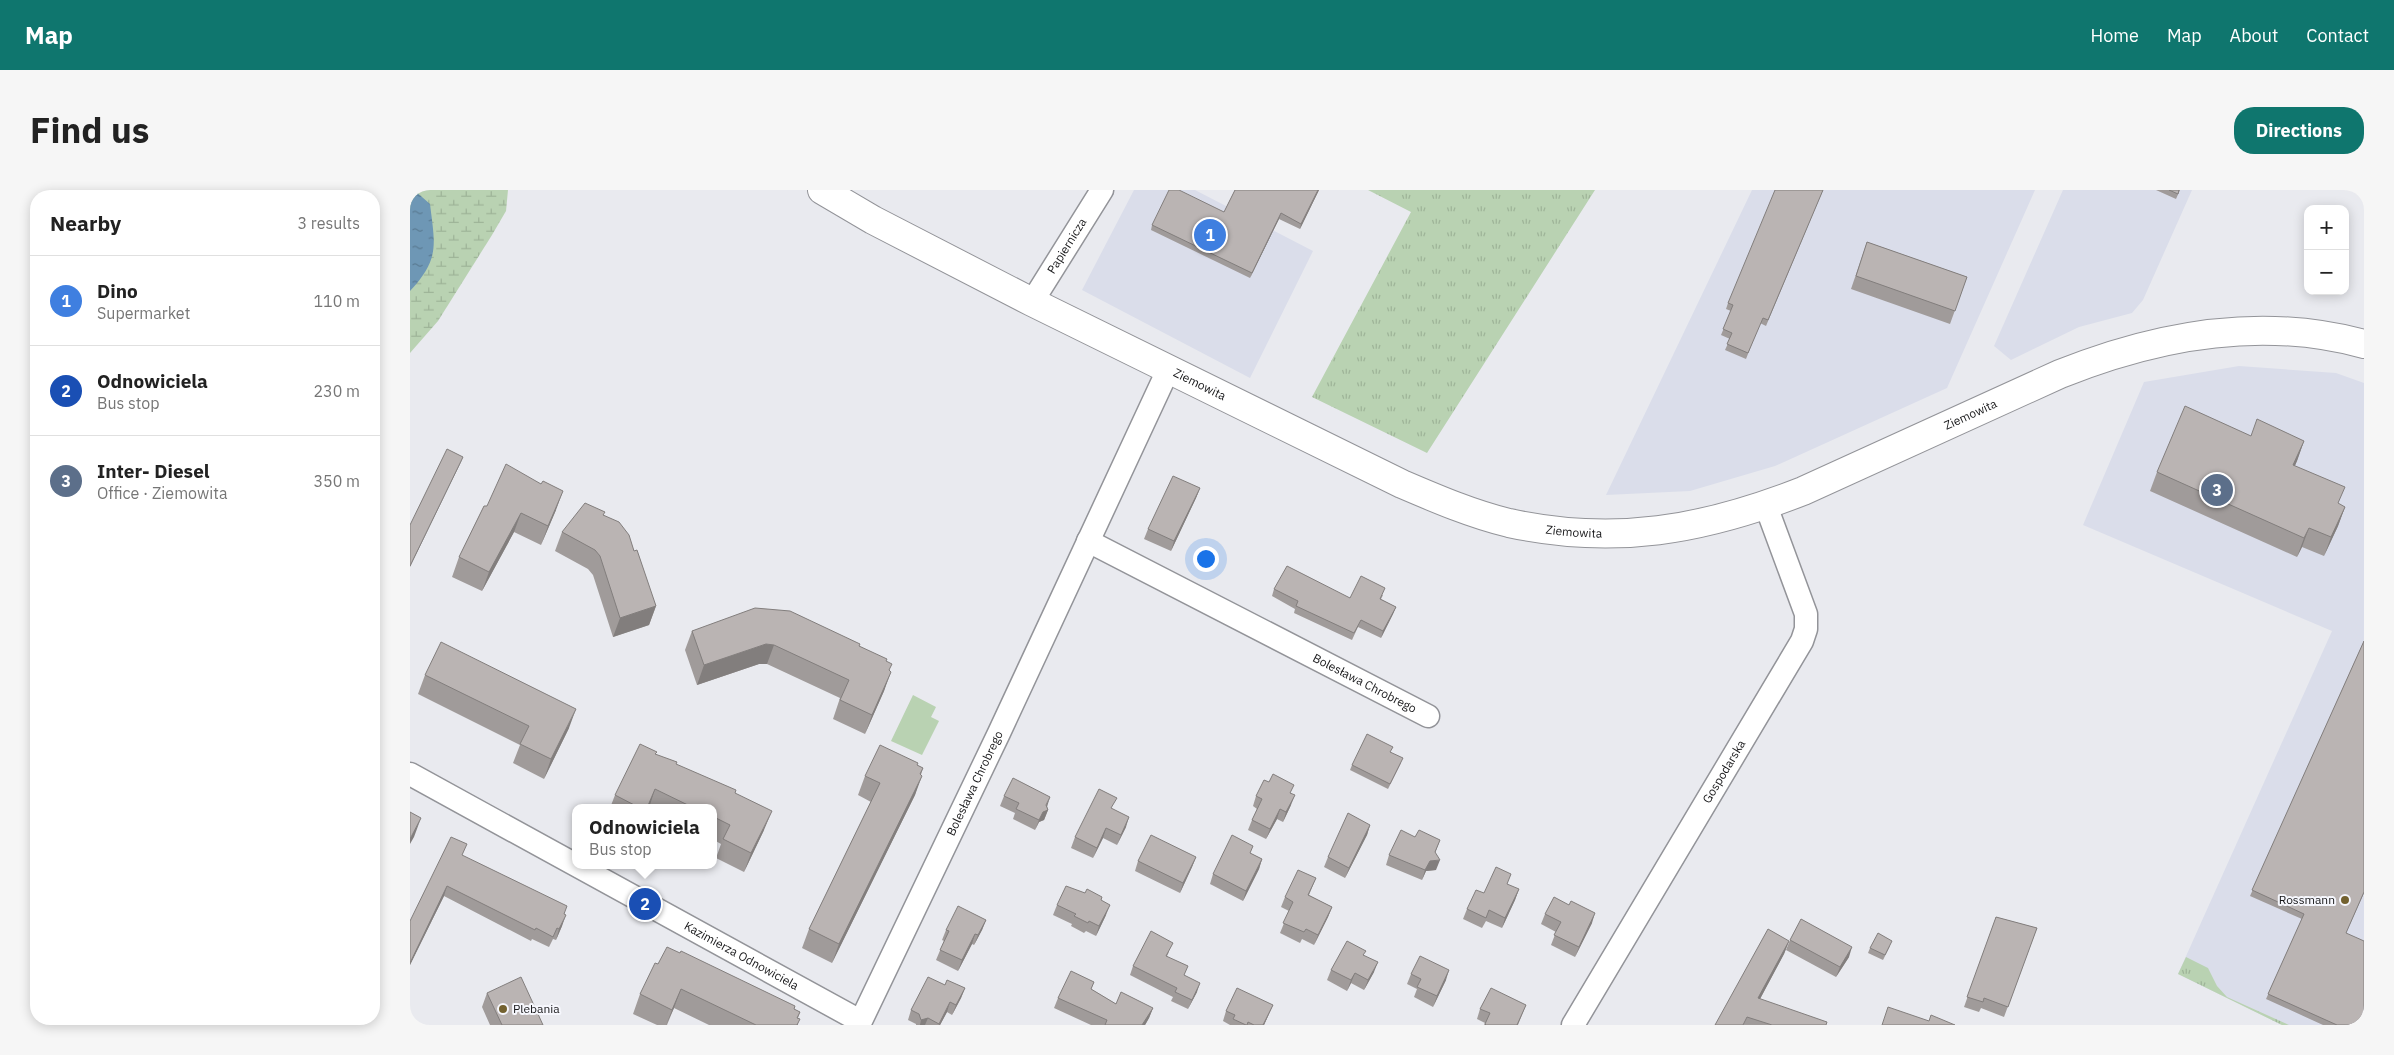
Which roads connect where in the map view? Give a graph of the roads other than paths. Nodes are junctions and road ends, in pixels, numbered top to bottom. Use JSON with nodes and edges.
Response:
{"nodes":[{"id":1,"x":822,"y":190,"type":"edge"},
{"id":2,"x":1102,"y":190,"type":"edge"},
{"id":3,"x":1032,"y":302,"type":"junction"},
{"id":4,"x":2364,"y":344,"type":"edge"},
{"id":5,"x":1168,"y":370,"type":"junction"},
{"id":6,"x":1766,"y":506,"type":"junction"},
{"id":7,"x":1088,"y":541,"type":"junction"},
{"id":8,"x":1428,"y":716,"type":"dead end"},
{"id":9,"x":410,"y":774,"type":"edge"},
{"id":10,"x":572,"y":864,"type":"edge"},
{"id":11,"x":582,"y":869,"type":"edge"},
{"id":12,"x":860,"y":1023,"type":"edge"},
{"id":13,"x":1573,"y":1025,"type":"edge"}],
"edges":[{"from":1,"to":3,"type":"street","name":"Ziemowita"},
{"from":2,"to":3,"type":"street","name":"Papiernicza"},
{"from":3,"to":5,"type":"street","name":"Ziemowita"},
{"from":4,"to":6,"type":"street","name":"Ziemowita"},
{"from":5,"to":6,"type":"street","name":"Ziemowita"},
{"from":5,"to":7,"type":"street","name":"Bolesława Chrobrego"},
{"from":6,"to":13,"type":"street","name":"Gospodarska"},
{"from":7,"to":8,"type":"street","name":"Bolesława Chrobrego"},
{"from":7,"to":12,"type":"street","name":"Bolesława Chrobrego"},
{"from":9,"to":10,"type":"street","name":"Kazimierza Odnowiciela"},
{"from":11,"to":12,"type":"street","name":"Kazimierza Odnowiciela"}]}
